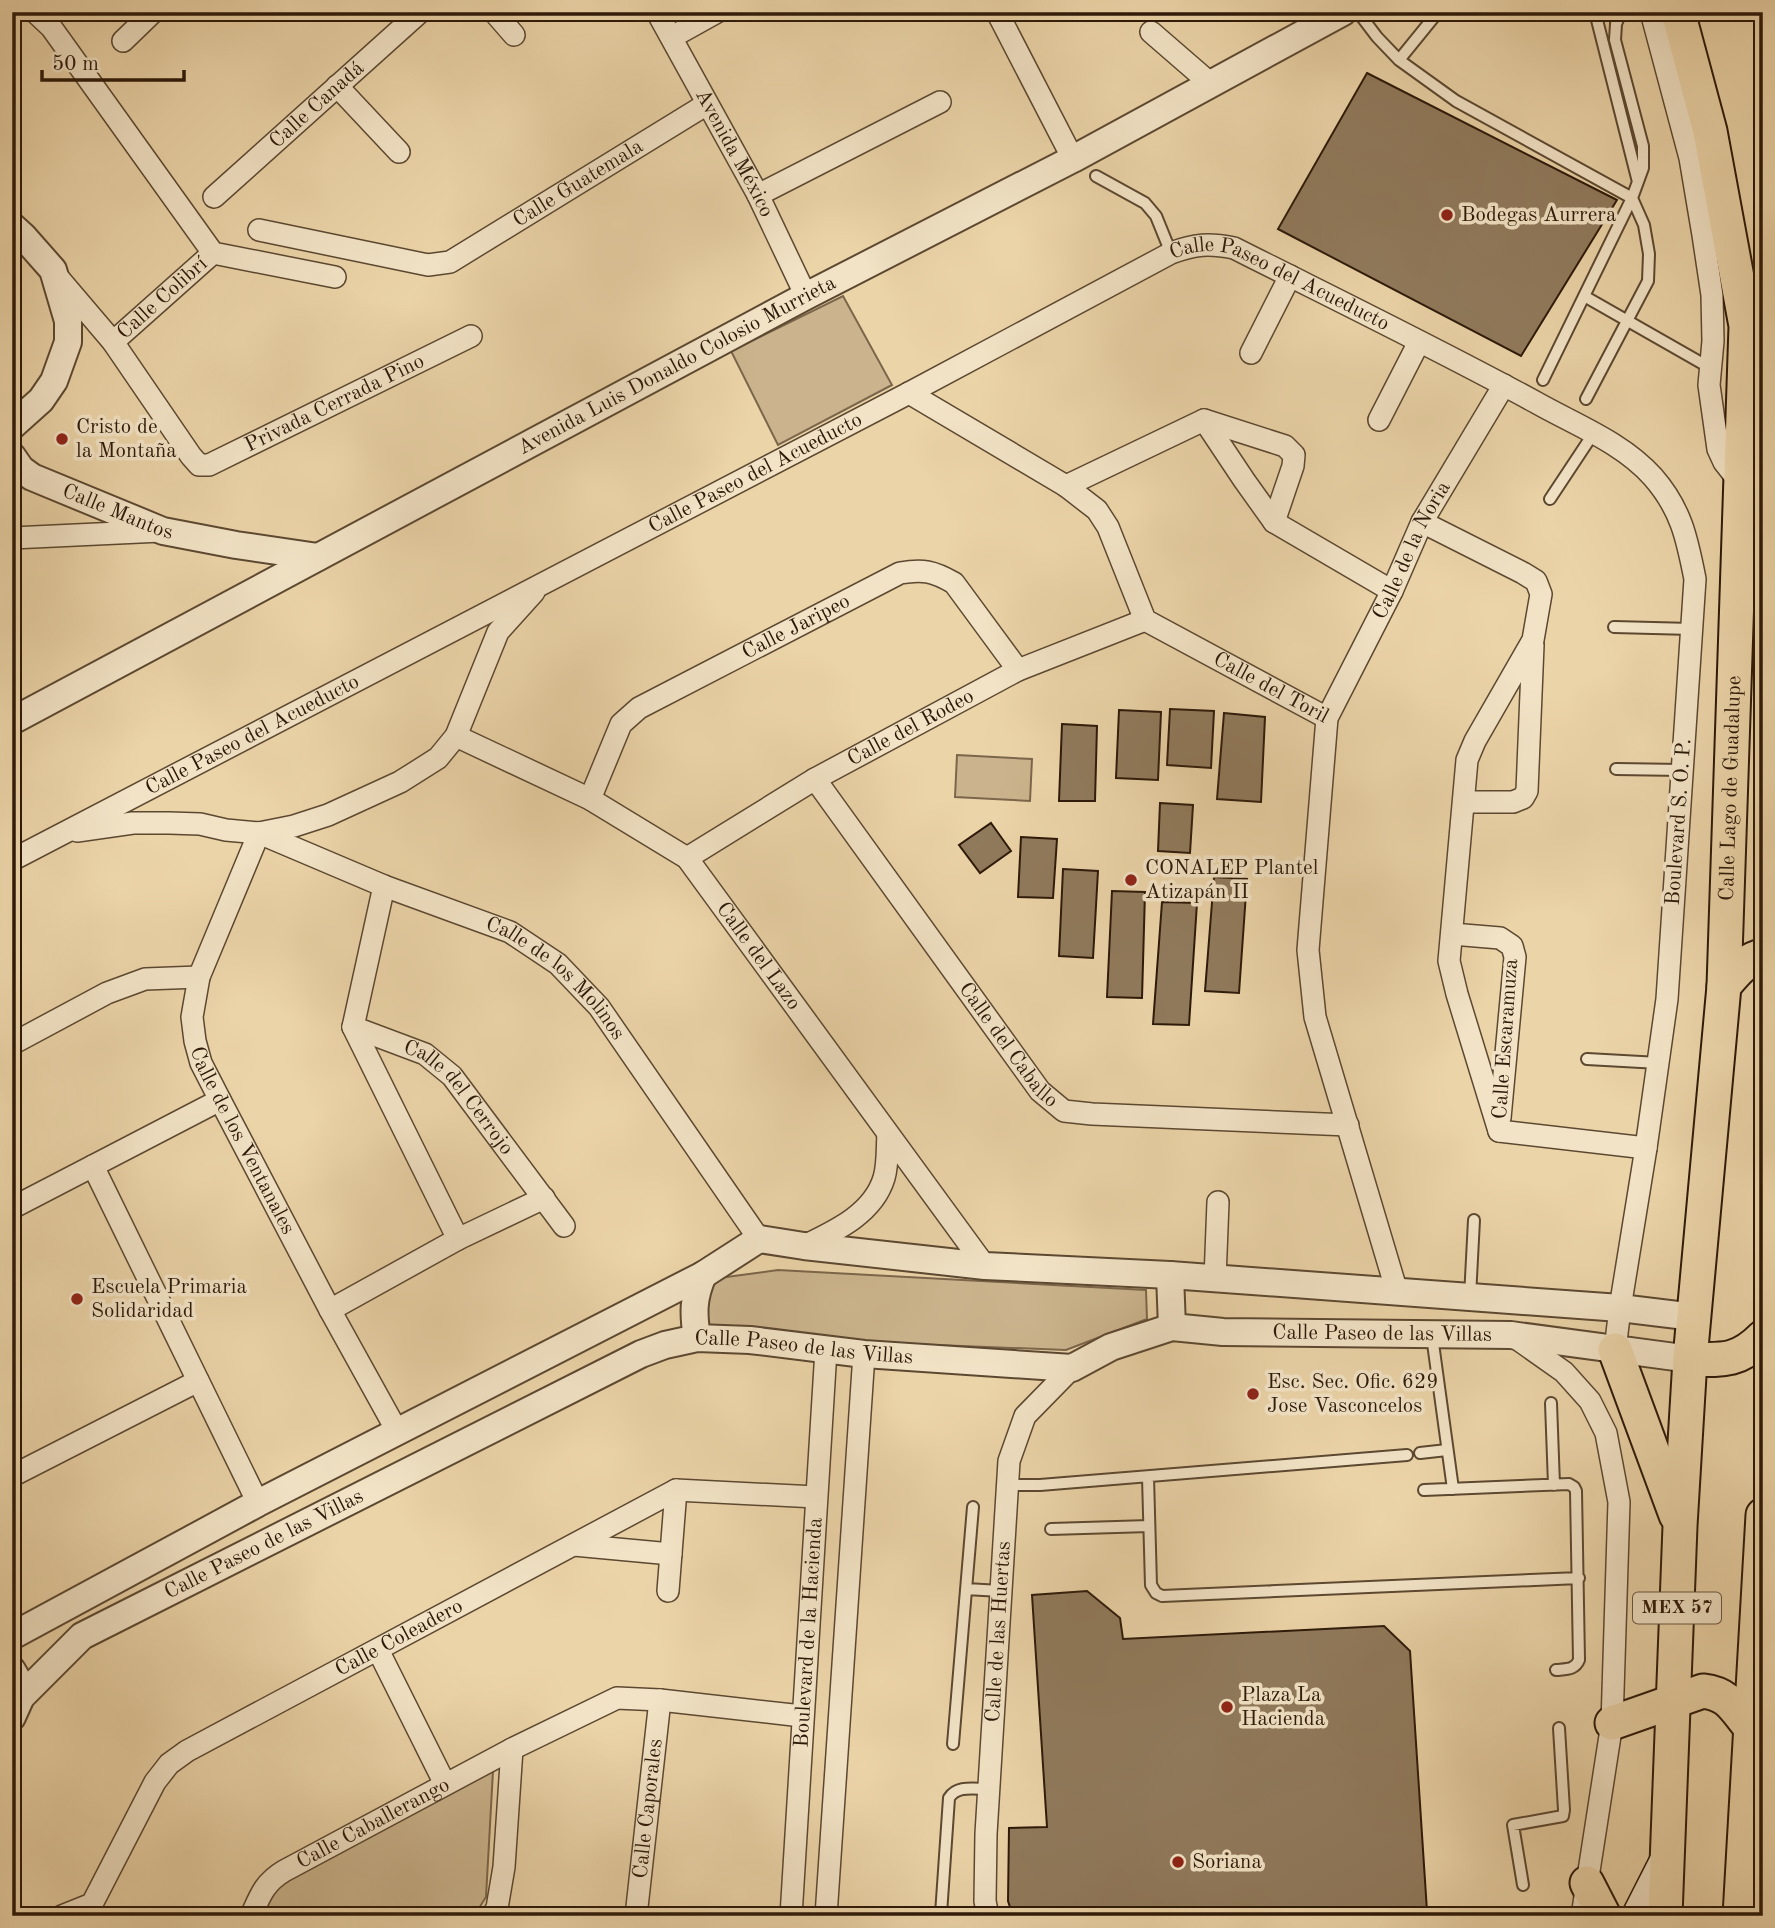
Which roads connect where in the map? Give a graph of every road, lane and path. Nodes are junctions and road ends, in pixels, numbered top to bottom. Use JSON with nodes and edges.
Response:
{"nodes":[{"id":1,"x":35,"y":12,"type":"edge"},
{"id":2,"x":153,"y":12,"type":"edge"},
{"id":3,"x":420,"y":12,"type":"edge"},
{"id":4,"x":494,"y":12,"type":"edge"},
{"id":5,"x":657,"y":12,"type":"edge"},
{"id":6,"x":717,"y":12,"type":"edge"},
{"id":7,"x":998,"y":12,"type":"edge"},
{"id":8,"x":1438,"y":12,"type":"edge"},
{"id":9,"x":1595,"y":12,"type":"edge"},
{"id":10,"x":1621,"y":12,"type":"edge"},
{"id":11,"x":1651,"y":12,"type":"edge"},
{"id":12,"x":1678,"y":12,"type":"edge"},
{"id":13,"x":1343,"y":13,"type":"edge"},
{"id":14,"x":1151,"y":32,"type":"dead end"},
{"id":15,"x":514,"y":34,"type":"dead end"},
{"id":16,"x":671,"y":37,"type":"junction"},
{"id":17,"x":123,"y":41,"type":"dead end"},
{"id":18,"x":1399,"y":60,"type":"junction"},
{"id":19,"x":1211,"y":84,"type":"junction"},
{"id":20,"x":337,"y":86,"type":"junction"},
{"id":21,"x":940,"y":102,"type":"dead end"},
{"id":22,"x":706,"y":104,"type":"junction"},
{"id":23,"x":399,"y":152,"type":"dead end"},
{"id":24,"x":1073,"y":159,"type":"junction"},
{"id":25,"x":1096,"y":176,"type":"dead end"},
{"id":26,"x":1638,"y":182,"type":"junction"},
{"id":27,"x":758,"y":195,"type":"junction"},
{"id":28,"x":214,"y":197,"type":"dead end"},
{"id":29,"x":1632,"y":198,"type":"junction"},
{"id":30,"x":259,"y":230,"type":"dead end"},
{"id":31,"x":16,"y":235,"type":"edge"},
{"id":32,"x":214,"y":253,"type":"junction"},
{"id":33,"x":1171,"y":253,"type":"junction"},
{"id":34,"x":53,"y":270,"type":"junction"},
{"id":35,"x":1290,"y":276,"type":"junction"},
{"id":36,"x":335,"y":277,"type":"dead end"},
{"id":37,"x":806,"y":296,"type":"junction"},
{"id":38,"x":1584,"y":296,"type":"junction"},
{"id":39,"x":1627,"y":320,"type":"junction"},
{"id":40,"x":471,"y":335,"type":"dead end"},
{"id":41,"x":1754,"y":337,"type":"edge"},
{"id":42,"x":113,"y":342,"type":"junction"},
{"id":43,"x":1419,"y":342,"type":"junction"},
{"id":44,"x":1251,"y":353,"type":"dead end"},
{"id":45,"x":1712,"y":369,"type":"junction"},
{"id":46,"x":1543,"y":380,"type":"dead end"},
{"id":47,"x":1504,"y":385,"type":"junction"},
{"id":48,"x":909,"y":393,"type":"junction"},
{"id":49,"x":1586,"y":400,"type":"dead end"},
{"id":50,"x":1204,"y":420,"type":"junction"},
{"id":51,"x":1379,"y":420,"type":"dead end"},
{"id":52,"x":12,"y":426,"type":"edge"},
{"id":53,"x":1593,"y":434,"type":"junction"},
{"id":54,"x":12,"y":456,"type":"edge"},
{"id":55,"x":1066,"y":485,"type":"junction"},
{"id":56,"x":1742,"y":485,"type":"junction"},
{"id":57,"x":1550,"y":499,"type":"dead end"},
{"id":58,"x":1274,"y":522,"type":"junction"},
{"id":59,"x":1422,"y":522,"type":"junction"},
{"id":60,"x":163,"y":531,"type":"junction"},
{"id":61,"x":12,"y":538,"type":"edge"},
{"id":62,"x":318,"y":557,"type":"junction"},
{"id":63,"x":544,"y":582,"type":"junction"},
{"id":64,"x":1392,"y":591,"type":"junction"},
{"id":65,"x":1145,"y":620,"type":"junction"},
{"id":66,"x":1614,"y":627,"type":"dead end"},
{"id":67,"x":1692,"y":629,"type":"junction"},
{"id":68,"x":1533,"y":640,"type":"junction"},
{"id":69,"x":1018,"y":670,"type":"junction"},
{"id":70,"x":1327,"y":718,"type":"junction"},
{"id":71,"x":12,"y":721,"type":"edge"},
{"id":72,"x":456,"y":736,"type":"junction"},
{"id":73,"x":1616,"y":769,"type":"dead end"},
{"id":74,"x":1682,"y":770,"type":"junction"},
{"id":75,"x":815,"y":779,"type":"junction"},
{"id":76,"x":590,"y":799,"type":"junction"},
{"id":77,"x":1465,"y":802,"type":"junction"},
{"id":78,"x":113,"y":816,"type":"junction"},
{"id":79,"x":259,"y":833,"type":"junction"},
{"id":80,"x":687,"y":858,"type":"junction"},
{"id":81,"x":12,"y":860,"type":"edge"},
{"id":82,"x":384,"y":886,"type":"junction"},
{"id":83,"x":1452,"y":934,"type":"junction"},
{"id":84,"x":1763,"y":956,"type":"edge"},
{"id":85,"x":199,"y":977,"type":"junction"},
{"id":86,"x":1724,"y":986,"type":"junction"},
{"id":87,"x":353,"y":1027,"type":"junction"},
{"id":88,"x":12,"y":1044,"type":"edge"},
{"id":89,"x":1587,"y":1059,"type":"dead end"},
{"id":90,"x":1659,"y":1063,"type":"junction"},
{"id":91,"x":220,"y":1100,"type":"junction"},
{"id":92,"x":1348,"y":1125,"type":"junction"},
{"id":93,"x":1499,"y":1131,"type":"junction"},
{"id":94,"x":888,"y":1134,"type":"junction"},
{"id":95,"x":1646,"y":1148,"type":"junction"},
{"id":96,"x":93,"y":1166,"type":"junction"},
{"id":97,"x":544,"y":1198,"type":"junction"},
{"id":98,"x":1218,"y":1202,"type":"dead end"},
{"id":99,"x":12,"y":1208,"type":"edge"},
{"id":100,"x":1474,"y":1220,"type":"dead end"},
{"id":101,"x":564,"y":1226,"type":"dead end"},
{"id":102,"x":759,"y":1238,"type":"junction"},
{"id":103,"x":458,"y":1239,"type":"junction"},
{"id":104,"x":804,"y":1246,"type":"junction"},
{"id":105,"x":985,"y":1266,"type":"junction"},
{"id":106,"x":703,"y":1275,"type":"junction"},
{"id":107,"x":1170,"y":1275,"type":"junction"},
{"id":108,"x":1215,"y":1279,"type":"junction"},
{"id":109,"x":1397,"y":1292,"type":"junction"},
{"id":110,"x":1470,"y":1297,"type":"junction"},
{"id":111,"x":1513,"y":1300,"type":"junction"},
{"id":112,"x":1620,"y":1308,"type":"junction"},
{"id":113,"x":330,"y":1310,"type":"junction"},
{"id":114,"x":1694,"y":1317,"type":"junction"},
{"id":115,"x":1172,"y":1327,"type":"junction"},
{"id":116,"x":1432,"y":1334,"type":"junction"},
{"id":117,"x":1511,"y":1335,"type":"junction"},
{"id":118,"x":1763,"y":1337,"type":"edge"},
{"id":119,"x":697,"y":1338,"type":"junction"},
{"id":120,"x":826,"y":1350,"type":"junction"},
{"id":121,"x":1615,"y":1350,"type":"junction"},
{"id":122,"x":864,"y":1354,"type":"junction"},
{"id":123,"x":1690,"y":1359,"type":"junction"},
{"id":124,"x":1072,"y":1368,"type":"junction"},
{"id":125,"x":198,"y":1381,"type":"junction"},
{"id":126,"x":1550,"y":1403,"type":"dead end"},
{"id":127,"x":397,"y":1431,"type":"junction"},
{"id":128,"x":1447,"y":1450,"type":"junction"},
{"id":129,"x":1420,"y":1453,"type":"dead end"},
{"id":130,"x":1407,"y":1455,"type":"dead end"},
{"id":131,"x":12,"y":1476,"type":"edge"},
{"id":132,"x":1148,"y":1476,"type":"junction"},
{"id":133,"x":1008,"y":1485,"type":"junction"},
{"id":134,"x":1554,"y":1485,"type":"junction"},
{"id":135,"x":1452,"y":1489,"type":"junction"},
{"id":136,"x":676,"y":1490,"type":"junction"},
{"id":137,"x":1424,"y":1490,"type":"dead end"},
{"id":138,"x":816,"y":1497,"type":"junction"},
{"id":139,"x":258,"y":1503,"type":"junction"},
{"id":140,"x":972,"y":1507,"type":"dead end"},
{"id":141,"x":1763,"y":1515,"type":"edge"},
{"id":142,"x":1149,"y":1526,"type":"junction"},
{"id":143,"x":1680,"y":1526,"type":"junction"},
{"id":144,"x":1051,"y":1529,"type":"dead end"},
{"id":145,"x":574,"y":1545,"type":"junction"},
{"id":146,"x":671,"y":1554,"type":"junction"},
{"id":147,"x":1579,"y":1578,"type":"junction"},
{"id":148,"x":966,"y":1589,"type":"junction"},
{"id":149,"x":668,"y":1591,"type":"dead end"},
{"id":150,"x":1001,"y":1591,"type":"junction"},
{"id":151,"x":1760,"y":1623,"type":"edge"},
{"id":152,"x":12,"y":1636,"type":"edge"},
{"id":153,"x":378,"y":1650,"type":"junction"},
{"id":154,"x":1758,"y":1660,"type":"edge"},
{"id":155,"x":12,"y":1670,"type":"edge"},
{"id":156,"x":1556,"y":1670,"type":"dead end"},
{"id":157,"x":660,"y":1700,"type":"junction"},
{"id":158,"x":1674,"y":1700,"type":"junction"},
{"id":159,"x":17,"y":1707,"type":"edge"},
{"id":160,"x":795,"y":1715,"type":"junction"},
{"id":161,"x":1754,"y":1718,"type":"edge"},
{"id":162,"x":1612,"y":1723,"type":"junction"},
{"id":163,"x":1559,"y":1728,"type":"dead end"},
{"id":164,"x":953,"y":1744,"type":"dead end"},
{"id":165,"x":512,"y":1749,"type":"junction"},
{"id":166,"x":445,"y":1784,"type":"junction"},
{"id":167,"x":989,"y":1789,"type":"junction"},
{"id":168,"x":1667,"y":1857,"type":"junction"},
{"id":169,"x":1743,"y":1879,"type":"junction"},
{"id":170,"x":1523,"y":1885,"type":"dead end"},
{"id":171,"x":1585,"y":1900,"type":"edge"},
{"id":172,"x":94,"y":1910,"type":"edge"},
{"id":173,"x":941,"y":1914,"type":"edge"},
{"id":174,"x":62,"y":1916,"type":"edge"},
{"id":175,"x":251,"y":1916,"type":"edge"},
{"id":176,"x":492,"y":1916,"type":"edge"},
{"id":177,"x":636,"y":1916,"type":"edge"},
{"id":178,"x":791,"y":1916,"type":"edge"},
{"id":179,"x":826,"y":1916,"type":"edge"},
{"id":180,"x":988,"y":1916,"type":"edge"},
{"id":181,"x":1604,"y":1916,"type":"edge"},
{"id":182,"x":1637,"y":1916,"type":"edge"},
{"id":183,"x":1665,"y":1916,"type":"edge"},
{"id":184,"x":1724,"y":1916,"type":"edge"},
{"id":185,"x":1740,"y":1916,"type":"edge"}],
"edges":[{"from":1,"to":32,"type":"street"},
{"from":2,"to":17,"type":"street"},
{"from":3,"to":20,"type":"street","name":"Calle Canadá"},
{"from":4,"to":15,"type":"street"},
{"from":5,"to":16,"type":"street","name":"Avenida México"},
{"from":6,"to":16,"type":"street"},
{"from":7,"to":24,"type":"street"},
{"from":8,"to":18,"type":"lane"},
{"from":9,"to":26,"type":"lane"},
{"from":10,"to":26,"type":"lane"},
{"from":11,"to":45,"type":"street"},
{"from":12,"to":41,"type":"main road","name":"Calle Lago de Guadalupe","number":"MEX 57"},
{"from":13,"to":18,"type":"lane"},
{"from":13,"to":19,"type":"street","name":"Avenida Luis Donaldo Colosio Murrieta"},
{"from":14,"to":19,"type":"street"},
{"from":16,"to":22,"type":"street","name":"Avenida México"},
{"from":18,"to":29,"type":"lane"},
{"from":19,"to":24,"type":"street","name":"Avenida Luis Donaldo Colosio Murrieta"},
{"from":20,"to":23,"type":"street"},
{"from":20,"to":28,"type":"street","name":"Calle Canadá"},
{"from":21,"to":27,"type":"street"},
{"from":22,"to":27,"type":"street","name":"Avenida México"},
{"from":22,"to":30,"type":"street","name":"Calle Guatemala"},
{"from":24,"to":37,"type":"street","name":"Avenida Luis Donaldo Colosio Murrieta"},
{"from":25,"to":33,"type":"lane"},
{"from":26,"to":29,"type":"lane"},
{"from":27,"to":37,"type":"street","name":"Avenida México"},
{"from":29,"to":38,"type":"lane"},
{"from":29,"to":39,"type":"lane"},
{"from":31,"to":34,"type":"street"},
{"from":32,"to":36,"type":"street"},
{"from":32,"to":42,"type":"street","name":"Calle Colibrí"},
{"from":33,"to":35,"type":"street","name":"Calle Paseo del Acueducto"},
{"from":33,"to":48,"type":"street","name":"Calle Paseo del Acueducto"},
{"from":34,"to":42,"type":"street"},
{"from":34,"to":52,"type":"street"},
{"from":35,"to":43,"type":"street","name":"Calle Paseo del Acueducto"},
{"from":35,"to":44,"type":"street"},
{"from":37,"to":62,"type":"street","name":"Avenida Luis Donaldo Colosio Murrieta"},
{"from":38,"to":39,"type":"lane"},
{"from":38,"to":46,"type":"lane"},
{"from":39,"to":45,"type":"lane"},
{"from":39,"to":49,"type":"lane"},
{"from":40,"to":42,"type":"street","name":"Privada Cerrada Pino"},
{"from":41,"to":56,"type":"main road","name":"Calle Lago de Guadalupe","number":"MEX 57"},
{"from":43,"to":47,"type":"street","name":"Calle Paseo del Acueducto"},
{"from":43,"to":51,"type":"street"},
{"from":45,"to":56,"type":"street"},
{"from":47,"to":53,"type":"street","name":"Boulevard S. O. P."},
{"from":47,"to":59,"type":"street","name":"Calle de la Noria"},
{"from":48,"to":55,"type":"street"},
{"from":48,"to":63,"type":"street","name":"Calle Paseo del Acueducto"},
{"from":50,"to":55,"type":"street"},
{"from":50,"to":58,"type":"street"},
{"from":50,"to":58,"type":"street"},
{"from":53,"to":57,"type":"lane"},
{"from":53,"to":67,"type":"street","name":"Boulevard S. O. P."},
{"from":54,"to":60,"type":"street","name":"Calle Mantos"},
{"from":55,"to":65,"type":"street"},
{"from":56,"to":86,"type":"main road","name":"Calle Lago de Guadalupe","number":"MEX 57"},
{"from":58,"to":64,"type":"street"},
{"from":59,"to":64,"type":"street","name":"Calle de la Noria"},
{"from":59,"to":68,"type":"street"},
{"from":60,"to":61,"type":"street"},
{"from":60,"to":62,"type":"street","name":"Calle Mantos"},
{"from":62,"to":71,"type":"street","name":"Avenida Luis Donaldo Colosio Murrieta"},
{"from":63,"to":72,"type":"street","name":"Calle de los Molinos"},
{"from":63,"to":78,"type":"street","name":"Calle Paseo del Acueducto"},
{"from":64,"to":70,"type":"street","name":"Calle de la Noria"},
{"from":65,"to":69,"type":"street","name":"Calle del Rodeo"},
{"from":65,"to":70,"type":"street","name":"Calle del Toril"},
{"from":66,"to":67,"type":"lane"},
{"from":67,"to":74,"type":"street","name":"Boulevard S. O. P."},
{"from":68,"to":77,"type":"street"},
{"from":68,"to":77,"type":"street"},
{"from":69,"to":75,"type":"street","name":"Calle del Rodeo"},
{"from":69,"to":76,"type":"street","name":"Calle Jaripeo"},
{"from":70,"to":92,"type":"street","name":"Calle del Toril"},
{"from":72,"to":76,"type":"street","name":"Calle del Lazo"},
{"from":72,"to":79,"type":"street","name":"Calle de los Molinos"},
{"from":73,"to":74,"type":"lane"},
{"from":74,"to":90,"type":"street","name":"Boulevard S. O. P."},
{"from":75,"to":80,"type":"street","name":"Calle del Rodeo"},
{"from":75,"to":92,"type":"street","name":"Calle del Caballo"},
{"from":76,"to":80,"type":"street","name":"Calle del Lazo"},
{"from":77,"to":83,"type":"street"},
{"from":78,"to":79,"type":"street","name":"Calle de los Molinos"},
{"from":78,"to":81,"type":"street","name":"Calle Paseo del Acueducto"},
{"from":79,"to":82,"type":"street","name":"Calle de los Molinos"},
{"from":79,"to":85,"type":"street","name":"Calle de los Ventanales"},
{"from":80,"to":94,"type":"street","name":"Calle del Lazo"},
{"from":82,"to":87,"type":"street"},
{"from":82,"to":102,"type":"street","name":"Calle de los Molinos"},
{"from":83,"to":93,"type":"street"},
{"from":83,"to":93,"type":"street","name":"Calle Escaramuza"},
{"from":84,"to":86,"type":"main road"},
{"from":85,"to":88,"type":"street"},
{"from":85,"to":91,"type":"street","name":"Calle de los Ventanales"},
{"from":86,"to":114,"type":"main road","name":"Calle Lago de Guadalupe","number":"MEX 57"},
{"from":87,"to":97,"type":"street","name":"Calle del Cerrojo"},
{"from":87,"to":103,"type":"street","name":"Calle del Cerrojo"},
{"from":89,"to":90,"type":"lane"},
{"from":90,"to":95,"type":"street","name":"Boulevard S. O. P."},
{"from":91,"to":96,"type":"street"},
{"from":91,"to":113,"type":"street","name":"Calle de los Ventanales"},
{"from":92,"to":109,"type":"street","name":"Calle del Toril"},
{"from":93,"to":95,"type":"street","name":"Calle Escaramuza"},
{"from":94,"to":104,"type":"street"},
{"from":94,"to":105,"type":"street","name":"Calle del Lazo"},
{"from":95,"to":112,"type":"street","name":"Boulevard S. O. P."},
{"from":96,"to":99,"type":"street"},
{"from":96,"to":125,"type":"street"},
{"from":97,"to":101,"type":"street","name":"Calle del Cerrojo"},
{"from":97,"to":103,"type":"street"},
{"from":98,"to":108,"type":"street"},
{"from":100,"to":110,"type":"lane"},
{"from":102,"to":104,"type":"street","name":"Calle Paseo de las Villas"},
{"from":102,"to":106,"type":"street","name":"Calle Paseo de las Villas"},
{"from":103,"to":113,"type":"street"},
{"from":104,"to":105,"type":"street","name":"Calle Paseo de las Villas"},
{"from":105,"to":107,"type":"street","name":"Calle Paseo de las Villas"},
{"from":106,"to":119,"type":"street"},
{"from":106,"to":127,"type":"street","name":"Calle Paseo de las Villas"},
{"from":107,"to":108,"type":"street","name":"Calle Paseo de las Villas"},
{"from":107,"to":115,"type":"street"},
{"from":108,"to":109,"type":"street","name":"Calle Paseo de las Villas"},
{"from":109,"to":110,"type":"street","name":"Calle Paseo de las Villas"},
{"from":110,"to":111,"type":"street","name":"Calle Paseo de las Villas"},
{"from":111,"to":112,"type":"street","name":"Calle Paseo de las Villas"},
{"from":111,"to":117,"type":"street"},
{"from":112,"to":114,"type":"street","name":"Calle Paseo de las Villas"},
{"from":112,"to":121,"type":"street","name":"Boulevard S. O. P."},
{"from":113,"to":127,"type":"street","name":"Calle de los Ventanales"},
{"from":114,"to":123,"type":"main road","name":"Calle Lago de Guadalupe","number":"MEX 57"},
{"from":115,"to":116,"type":"street","name":"Calle Paseo de las Villas"},
{"from":115,"to":124,"type":"street","name":"Calle Paseo de las Villas"},
{"from":116,"to":117,"type":"street","name":"Calle Paseo de las Villas"},
{"from":116,"to":128,"type":"lane"},
{"from":117,"to":121,"type":"street","name":"Calle Paseo de las Villas"},
{"from":117,"to":162,"type":"street"},
{"from":118,"to":123,"type":"main road"},
{"from":119,"to":120,"type":"street","name":"Calle Paseo de las Villas"},
{"from":119,"to":159,"type":"street","name":"Calle Paseo de las Villas"},
{"from":120,"to":122,"type":"street","name":"Calle Paseo de las Villas"},
{"from":120,"to":138,"type":"street","name":"Boulevard de la Hacienda"},
{"from":121,"to":123,"type":"street","name":"Calle Paseo de las Villas"},
{"from":121,"to":143,"type":"main road"},
{"from":122,"to":124,"type":"street","name":"Calle Paseo de las Villas"},
{"from":122,"to":179,"type":"street","name":"Boulevard de la Hacienda"},
{"from":123,"to":143,"type":"main road","number":"MEX 57"},
{"from":124,"to":133,"type":"street","name":"Calle de las Huertas"},
{"from":125,"to":131,"type":"street"},
{"from":125,"to":139,"type":"street"},
{"from":126,"to":134,"type":"lane"},
{"from":127,"to":139,"type":"street","name":"Calle Paseo de las Villas"},
{"from":128,"to":129,"type":"lane"},
{"from":128,"to":135,"type":"lane"},
{"from":130,"to":132,"type":"lane"},
{"from":132,"to":133,"type":"lane"},
{"from":132,"to":142,"type":"lane"},
{"from":133,"to":150,"type":"street","name":"Calle de las Huertas"},
{"from":134,"to":135,"type":"lane"},
{"from":134,"to":147,"type":"lane"},
{"from":135,"to":137,"type":"lane"},
{"from":136,"to":138,"type":"street"},
{"from":136,"to":145,"type":"street","name":"Calle Coleadero"},
{"from":136,"to":146,"type":"street"},
{"from":138,"to":160,"type":"street","name":"Boulevard de la Hacienda"},
{"from":139,"to":152,"type":"street","name":"Calle Paseo de las Villas"},
{"from":140,"to":148,"type":"lane"},
{"from":141,"to":151,"type":"main road"},
{"from":142,"to":144,"type":"lane"},
{"from":142,"to":147,"type":"lane"},
{"from":143,"to":158,"type":"main road","number":"MEX 57"},
{"from":145,"to":146,"type":"street"},
{"from":145,"to":153,"type":"street","name":"Calle Coleadero"},
{"from":146,"to":149,"type":"street"},
{"from":147,"to":156,"type":"lane"},
{"from":148,"to":150,"type":"lane"},
{"from":148,"to":164,"type":"lane"},
{"from":150,"to":167,"type":"street","name":"Calle de las Huertas"},
{"from":151,"to":154,"type":"main road"},
{"from":153,"to":166,"type":"street"},
{"from":153,"to":172,"type":"street","name":"Calle Coleadero"},
{"from":154,"to":161,"type":"main road"},
{"from":155,"to":159,"type":"street"},
{"from":157,"to":160,"type":"street","name":"Calle Caballerango"},
{"from":157,"to":165,"type":"street","name":"Calle Caballerango"},
{"from":157,"to":177,"type":"street","name":"Calle Caporales"},
{"from":158,"to":161,"type":"main road"},
{"from":158,"to":162,"type":"main road"},
{"from":158,"to":168,"type":"main road","number":"MEX 57"},
{"from":160,"to":178,"type":"street","name":"Boulevard de la Hacienda"},
{"from":161,"to":169,"type":"main road"},
{"from":162,"to":171,"type":"street"},
{"from":163,"to":170,"type":"lane"},
{"from":165,"to":166,"type":"street","name":"Calle Caballerango"},
{"from":165,"to":176,"type":"street"},
{"from":166,"to":175,"type":"street","name":"Calle Caballerango"},
{"from":167,"to":173,"type":"lane"},
{"from":167,"to":180,"type":"street","name":"Calle de las Huertas"},
{"from":168,"to":182,"type":"main road"},
{"from":168,"to":183,"type":"main road","number":"MEX 57"},
{"from":169,"to":184,"type":"main road"},
{"from":169,"to":185,"type":"main road"},
{"from":171,"to":181,"type":"main road"},
{"from":172,"to":174,"type":"street","name":"Calle Coleadero"}]}
